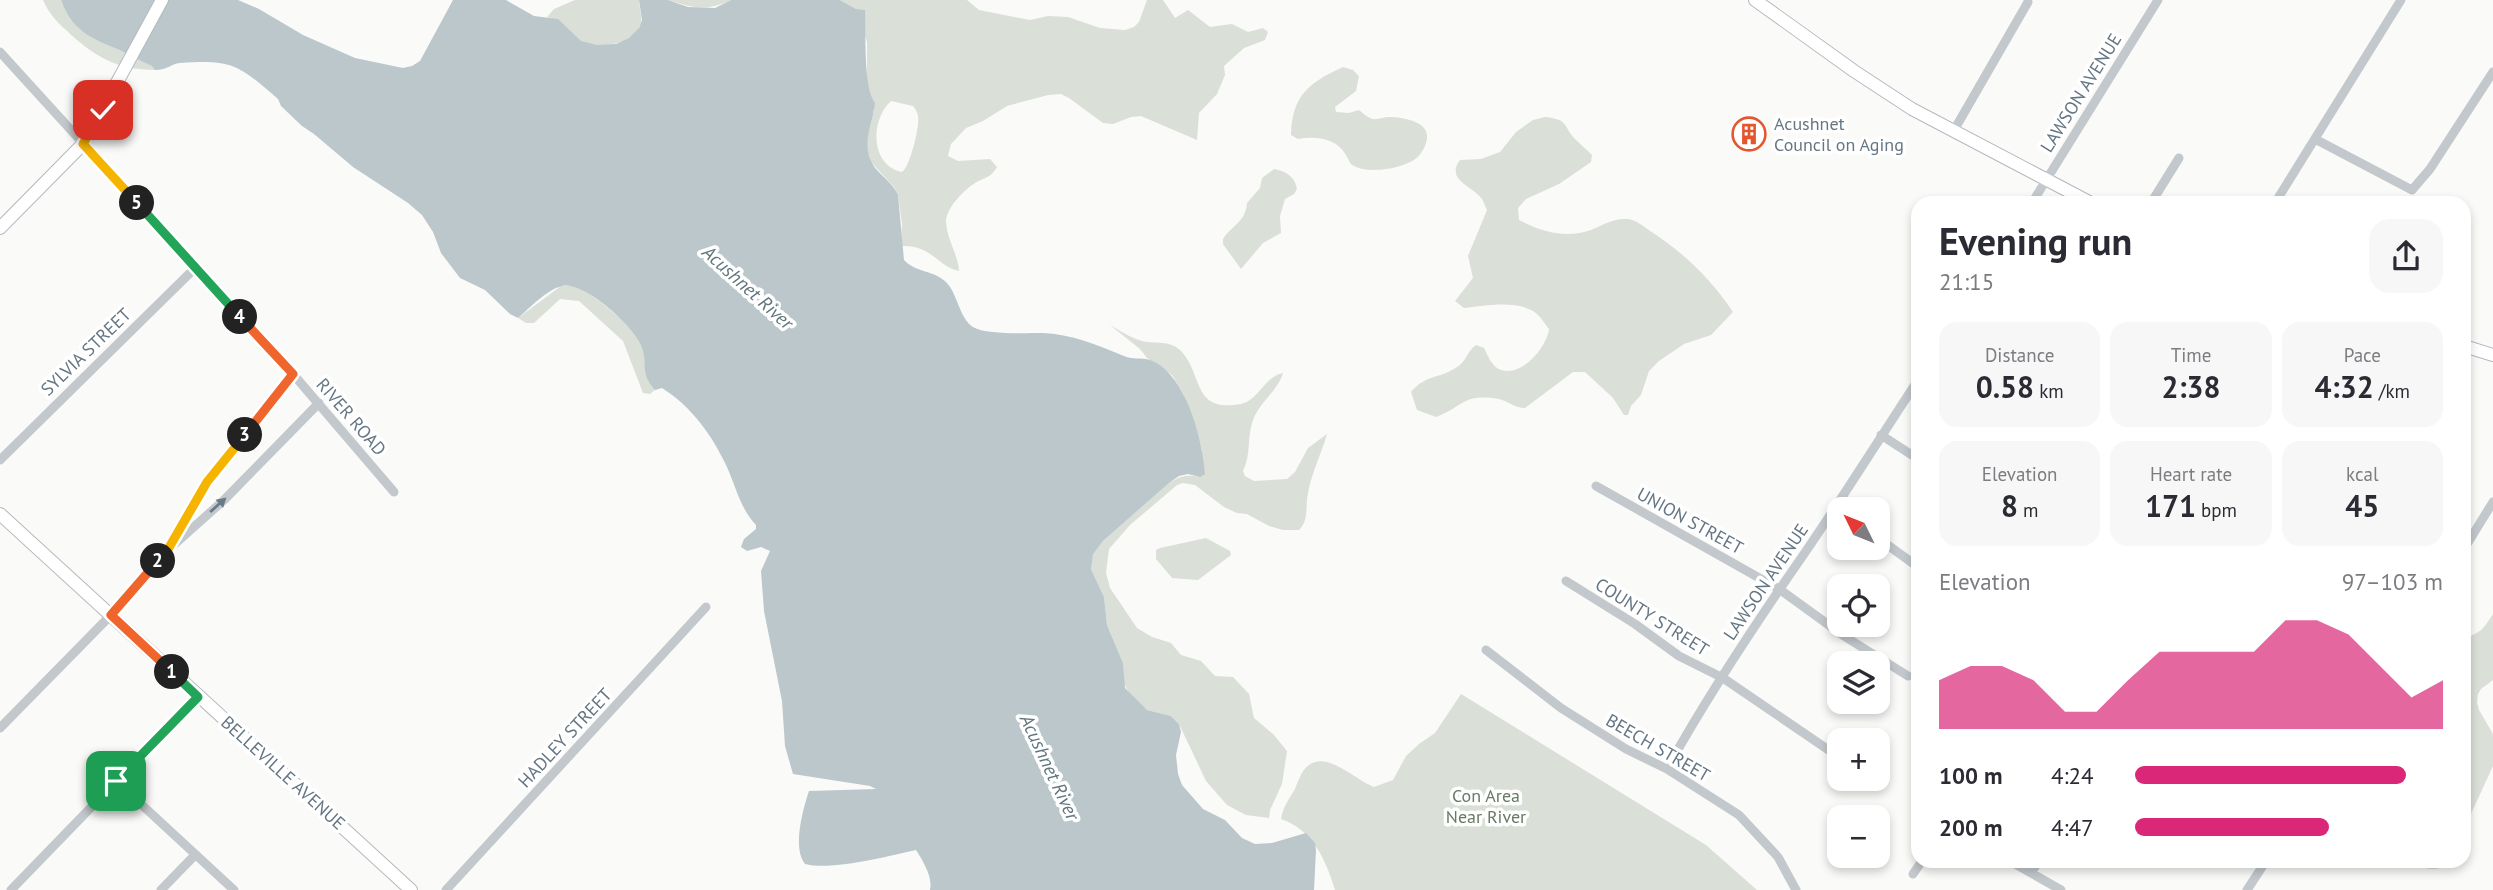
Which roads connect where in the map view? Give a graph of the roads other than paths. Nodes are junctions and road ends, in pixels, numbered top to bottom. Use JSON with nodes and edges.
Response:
{"nodes":[{"id":1,"x":162,"y":0,"type":"edge"},
{"id":2,"x":1755,"y":0,"type":"edge"},
{"id":3,"x":2158,"y":0,"type":"edge"},
{"id":4,"x":2401,"y":0,"type":"edge"},
{"id":5,"x":2028,"y":2,"type":"edge"},
{"id":6,"x":0,"y":52,"type":"edge"},
{"id":7,"x":2493,"y":72,"type":"edge"},
{"id":8,"x":1953,"y":132,"type":"junction"},
{"id":9,"x":2315,"y":139,"type":"junction"},
{"id":10,"x":83,"y":144,"type":"junction"},
{"id":11,"x":2179,"y":158,"type":"dead end"},
{"id":12,"x":2046,"y":180,"type":"junction"},
{"id":13,"x":2036,"y":196,"type":"edge"},
{"id":14,"x":2077,"y":196,"type":"edge"},
{"id":15,"x":2155,"y":196,"type":"edge"},
{"id":16,"x":2279,"y":196,"type":"edge"},
{"id":17,"x":0,"y":228,"type":"edge"},
{"id":18,"x":195,"y":268,"type":"junction"},
{"id":19,"x":2471,"y":348,"type":"edge"},
{"id":20,"x":2493,"y":355,"type":"edge"},
{"id":21,"x":293,"y":374,"type":"junction"},
{"id":22,"x":1911,"y":390,"type":"edge"},
{"id":23,"x":319,"y":403,"type":"junction"},
{"id":24,"x":1881,"y":435,"type":"junction"},
{"id":25,"x":1911,"y":454,"type":"edge"},
{"id":26,"x":0,"y":460,"type":"edge"},
{"id":27,"x":1596,"y":486,"type":"dead end"},
{"id":28,"x":394,"y":492,"type":"dead end"},
{"id":29,"x":1844,"y":497,"type":"edge"},
{"id":30,"x":2493,"y":502,"type":"edge"},
{"id":31,"x":0,"y":514,"type":"edge"},
{"id":32,"x":1827,"y":523,"type":"edge"},
{"id":33,"x":2471,"y":537,"type":"edge"},
{"id":34,"x":1890,"y":547,"type":"edge"},
{"id":35,"x":167,"y":551,"type":"junction"},
{"id":36,"x":1911,"y":562,"type":"edge"},
{"id":37,"x":1566,"y":581,"type":"dead end"},
{"id":38,"x":1779,"y":589,"type":"junction"},
{"id":39,"x":706,"y":607,"type":"dead end"},
{"id":40,"x":111,"y":615,"type":"junction"},
{"id":41,"x":1486,"y":650,"type":"dead end"},
{"id":42,"x":1908,"y":676,"type":"dead end"},
{"id":43,"x":1723,"y":678,"type":"junction"},
{"id":44,"x":198,"y":697,"type":"junction"},
{"id":45,"x":0,"y":728,"type":"edge"},
{"id":46,"x":1827,"y":748,"type":"edge"},
{"id":47,"x":1667,"y":769,"type":"junction"},
{"id":48,"x":116,"y":781,"type":"junction"},
{"id":49,"x":195,"y":855,"type":"junction"},
{"id":50,"x":1917,"y":868,"type":"edge"},
{"id":51,"x":2022,"y":868,"type":"edge"},
{"id":52,"x":2034,"y":868,"type":"edge"},
{"id":53,"x":2261,"y":868,"type":"edge"},
{"id":54,"x":2031,"y":873,"type":"junction"},
{"id":55,"x":1913,"y":874,"type":"dead end"},
{"id":56,"x":11,"y":890,"type":"edge"},
{"id":57,"x":162,"y":890,"type":"edge"},
{"id":58,"x":234,"y":890,"type":"edge"},
{"id":59,"x":411,"y":890,"type":"edge"},
{"id":60,"x":446,"y":890,"type":"edge"},
{"id":61,"x":1796,"y":890,"type":"edge"},
{"id":62,"x":2061,"y":890,"type":"edge"},
{"id":63,"x":2247,"y":890,"type":"edge"}],
"edges":[{"from":1,"to":10,"type":"main road"},
{"from":2,"to":8,"type":"main road"},
{"from":3,"to":12,"type":"street","name":"LAWSON AVENUE"},
{"from":4,"to":9,"type":"street"},
{"from":5,"to":8,"type":"street"},
{"from":6,"to":10,"type":"street","name":"RIVER ROAD"},
{"from":7,"to":9,"type":"street"},
{"from":8,"to":12,"type":"main road"},
{"from":9,"to":16,"type":"street"},
{"from":10,"to":17,"type":"main road"},
{"from":10,"to":18,"type":"street","name":"RIVER ROAD"},
{"from":11,"to":15,"type":"street"},
{"from":12,"to":13,"type":"street","name":"LAWSON AVENUE"},
{"from":12,"to":14,"type":"main road"},
{"from":18,"to":21,"type":"street","name":"RIVER ROAD"},
{"from":18,"to":26,"type":"street","name":"SYLVIA STREET"},
{"from":19,"to":20,"type":"main road"},
{"from":21,"to":23,"type":"street","name":"RIVER ROAD"},
{"from":21,"to":35,"type":"street"},
{"from":22,"to":24,"type":"street","name":"LAWSON AVENUE"},
{"from":23,"to":28,"type":"street","name":"RIVER ROAD"},
{"from":35,"to":23,"type":"street","one_way":true},
{"from":24,"to":25,"type":"street"},
{"from":24,"to":29,"type":"street","name":"LAWSON AVENUE"},
{"from":27,"to":38,"type":"street","name":"UNION STREET"},
{"from":30,"to":33,"type":"street"},
{"from":31,"to":40,"type":"main road","name":"BELLEVILLE AVENUE"},
{"from":32,"to":38,"type":"street","name":"LAWSON AVENUE"},
{"from":34,"to":36,"type":"street"},
{"from":35,"to":40,"type":"street"},
{"from":37,"to":43,"type":"street","name":"COUNTY STREET"},
{"from":38,"to":42,"type":"street","name":"UNION STREET"},
{"from":38,"to":43,"type":"street","name":"LAWSON AVENUE"},
{"from":39,"to":60,"type":"street","name":"HADLEY STREET"},
{"from":40,"to":44,"type":"main road","name":"BELLEVILLE AVENUE"},
{"from":40,"to":45,"type":"street"},
{"from":41,"to":47,"type":"street","name":"BEECH STREET"},
{"from":43,"to":46,"type":"street","name":"COUNTY STREET"},
{"from":43,"to":47,"type":"street","name":"LAWSON AVENUE"},
{"from":44,"to":48,"type":"street"},
{"from":44,"to":59,"type":"main road","name":"BELLEVILLE AVENUE"},
{"from":47,"to":61,"type":"street","name":"BEECH STREET"},
{"from":48,"to":49,"type":"street"},
{"from":48,"to":56,"type":"street"},
{"from":49,"to":57,"type":"street"},
{"from":49,"to":58,"type":"street"},
{"from":50,"to":55,"type":"street"},
{"from":51,"to":54,"type":"street"},
{"from":52,"to":54,"type":"street"},
{"from":53,"to":63,"type":"street"},
{"from":54,"to":62,"type":"street"}]}
